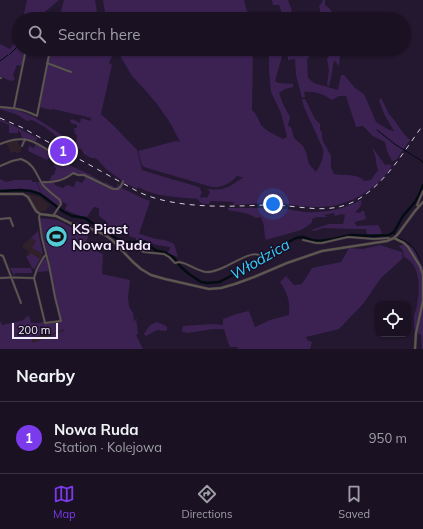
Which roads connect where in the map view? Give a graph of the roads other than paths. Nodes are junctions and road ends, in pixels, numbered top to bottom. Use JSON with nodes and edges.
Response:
{"nodes":[{"id":1,"x":25,"y":56,"type":"edge"},
{"id":2,"x":49,"y":56,"type":"edge"},
{"id":3,"x":47,"y":63,"type":"junction"},
{"id":4,"x":71,"y":72,"type":"dead end"},
{"id":5,"x":0,"y":107,"type":"edge"},
{"id":6,"x":14,"y":108,"type":"junction"},
{"id":7,"x":25,"y":139,"type":"junction"},
{"id":8,"x":0,"y":144,"type":"edge"},
{"id":9,"x":22,"y":146,"type":"dead end"},
{"id":10,"x":21,"y":156,"type":"dead end"},
{"id":11,"x":21,"y":159,"type":"junction"},
{"id":12,"x":68,"y":163,"type":"dead end"},
{"id":13,"x":0,"y":166,"type":"edge"},
{"id":14,"x":123,"y":181,"type":"dead end"},
{"id":15,"x":42,"y":182,"type":"junction"},
{"id":16,"x":423,"y":191,"type":"edge"},
{"id":17,"x":0,"y":194,"type":"edge"},
{"id":18,"x":423,"y":202,"type":"edge"},
{"id":19,"x":419,"y":206,"type":"junction"},
{"id":20,"x":40,"y":214,"type":"junction"},
{"id":21,"x":53,"y":216,"type":"junction"},
{"id":22,"x":0,"y":219,"type":"edge"},
{"id":23,"x":13,"y":226,"type":"dead end"},
{"id":24,"x":389,"y":238,"type":"junction"},
{"id":25,"x":394,"y":238,"type":"junction"},
{"id":26,"x":303,"y":240,"type":"dead end"},
{"id":27,"x":115,"y":242,"type":"junction"},
{"id":28,"x":0,"y":255,"type":"edge"},
{"id":29,"x":46,"y":255,"type":"junction"},
{"id":30,"x":266,"y":260,"type":"dead end"},
{"id":31,"x":423,"y":277,"type":"edge"},
{"id":32,"x":0,"y":278,"type":"edge"},
{"id":33,"x":12,"y":278,"type":"junction"},
{"id":34,"x":34,"y":278,"type":"junction"},
{"id":35,"x":21,"y":303,"type":"dead end"},
{"id":36,"x":415,"y":349,"type":"edge"}],
"edges":[{"from":1,"to":6,"type":"street"},
{"from":2,"to":3,"type":"street"},
{"from":3,"to":4,"type":"street"},
{"from":3,"to":6,"type":"street"},
{"from":5,"to":6,"type":"street"},
{"from":7,"to":8,"type":"street"},
{"from":7,"to":9,"type":"street"},
{"from":7,"to":12,"type":"street"},
{"from":10,"to":11,"type":"street"},
{"from":11,"to":13,"type":"street"},
{"from":11,"to":15,"type":"street"},
{"from":14,"to":15,"type":"street","bridge":true},
{"from":15,"to":21,"type":"street"},
{"from":16,"to":19,"type":"street"},
{"from":17,"to":20,"type":"street"},
{"from":18,"to":19,"type":"street"},
{"from":19,"to":25,"type":"street"},
{"from":20,"to":21,"type":"street"},
{"from":20,"to":29,"type":"street"},
{"from":21,"to":27,"type":"street"},
{"from":22,"to":23,"type":"street"},
{"from":24,"to":25,"type":"street"},
{"from":24,"to":26,"type":"street"},
{"from":24,"to":27,"type":"street"},
{"from":25,"to":31,"type":"street"},
{"from":27,"to":30,"type":"street"},
{"from":28,"to":33,"type":"street"},
{"from":29,"to":34,"type":"street"},
{"from":29,"to":34,"type":"street"},
{"from":31,"to":36,"type":"street"},
{"from":32,"to":33,"type":"street"},
{"from":33,"to":34,"type":"street"},
{"from":33,"to":35,"type":"street"}]}
